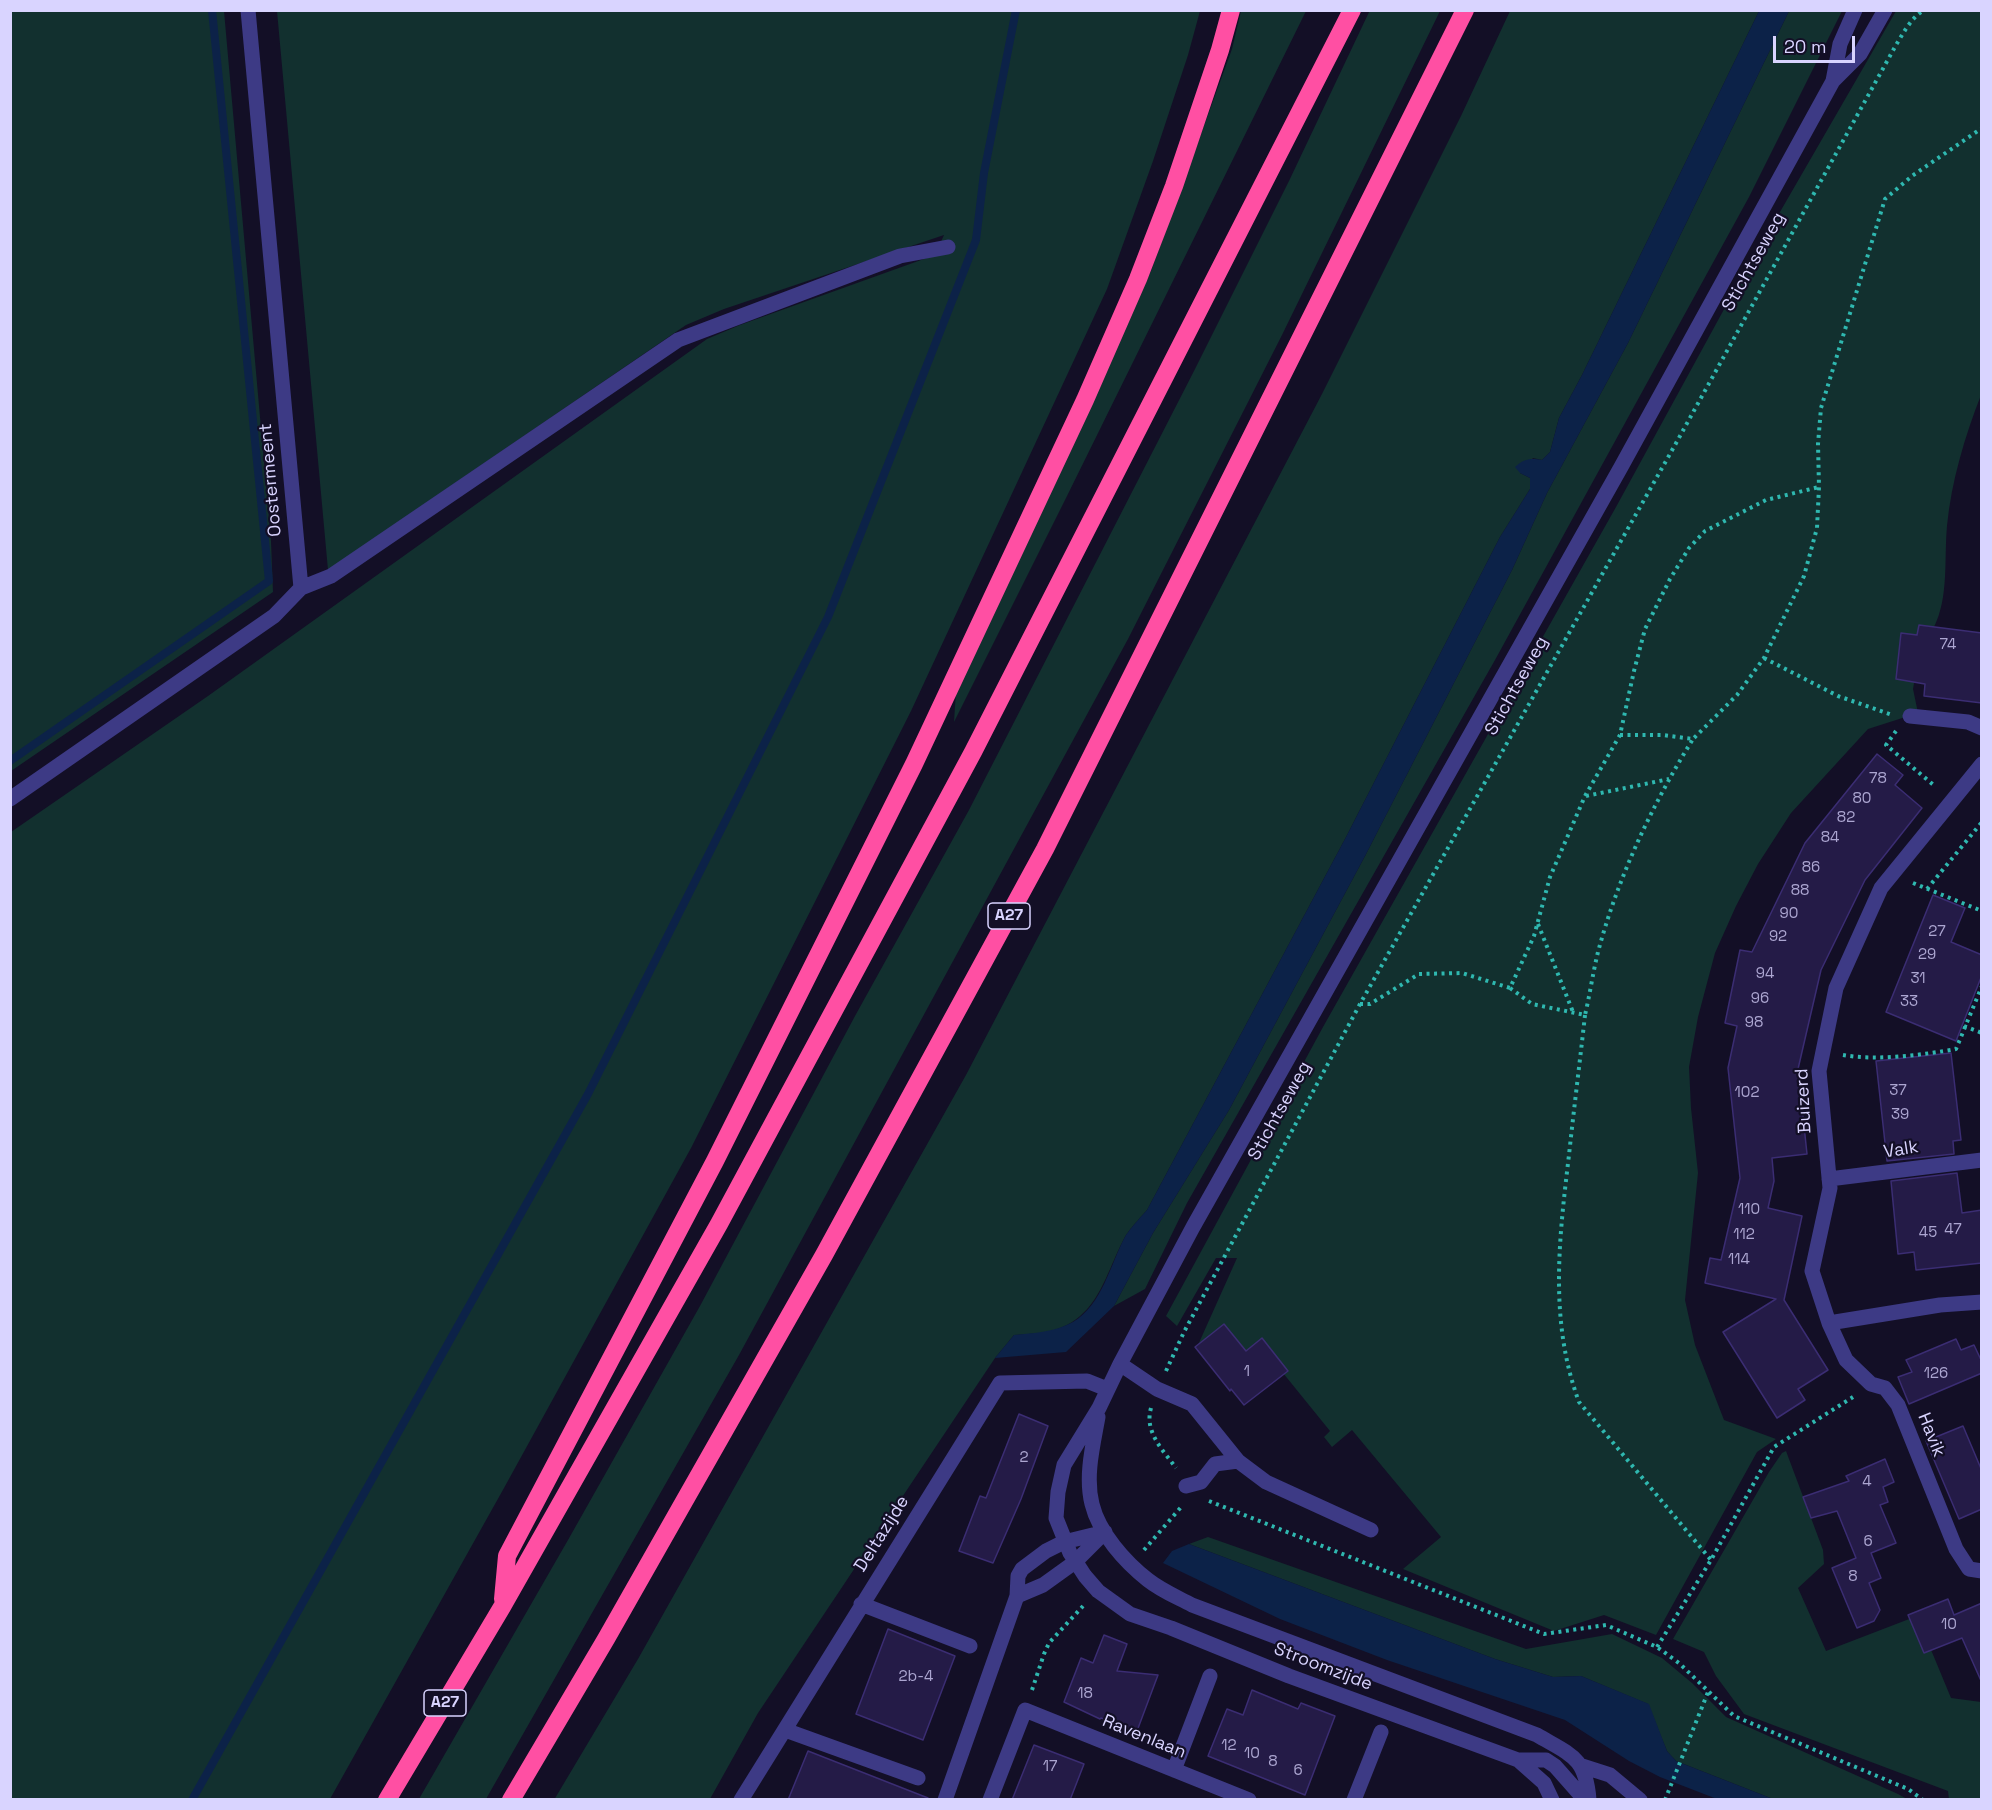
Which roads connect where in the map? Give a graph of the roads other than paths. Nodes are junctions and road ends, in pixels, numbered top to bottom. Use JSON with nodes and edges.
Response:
{"nodes":[{"id":1,"x":248,"y":10,"type":"edge"},
{"id":2,"x":1231,"y":10,"type":"edge"},
{"id":3,"x":1352,"y":10,"type":"edge"},
{"id":4,"x":1465,"y":10,"type":"edge"},
{"id":5,"x":1855,"y":10,"type":"edge"},
{"id":6,"x":1885,"y":10,"type":"edge"},
{"id":7,"x":1833,"y":81,"type":"junction"},
{"id":8,"x":948,"y":247,"type":"dead end"},
{"id":9,"x":301,"y":588,"type":"junction"},
{"id":10,"x":1903,"y":719,"type":"road end"},
{"id":11,"x":1982,"y":728,"type":"edge"},
{"id":12,"x":1982,"y":764,"type":"edge"},
{"id":13,"x":10,"y":799,"type":"edge"},
{"id":14,"x":1981,"y":1158,"type":"edge"},
{"id":15,"x":1829,"y":1179,"type":"junction"},
{"id":16,"x":1982,"y":1302,"type":"edge"},
{"id":17,"x":1829,"y":1323,"type":"junction"},
{"id":18,"x":1120,"y":1364,"type":"junction"},
{"id":19,"x":1107,"y":1389,"type":"junction"},
{"id":20,"x":1099,"y":1408,"type":"junction"},
{"id":21,"x":1238,"y":1461,"type":"junction"},
{"id":22,"x":1186,"y":1486,"type":"road end"},
{"id":23,"x":1371,"y":1530,"type":"dead end"},
{"id":24,"x":1105,"y":1532,"type":"junction"},
{"id":25,"x":1064,"y":1542,"type":"junction"},
{"id":26,"x":1075,"y":1562,"type":"junction"},
{"id":27,"x":1982,"y":1570,"type":"edge"},
{"id":28,"x":1017,"y":1596,"type":"junction"},
{"id":29,"x":861,"y":1604,"type":"junction"},
{"id":30,"x":502,"y":1607,"type":"junction"},
{"id":31,"x":970,"y":1646,"type":"dead end"},
{"id":32,"x":1210,"y":1676,"type":"dead end"},
{"id":33,"x":785,"y":1730,"type":"junction"},
{"id":34,"x":1382,"y":1732,"type":"dead end"},
{"id":35,"x":1518,"y":1760,"type":"junction"},
{"id":36,"x":1582,"y":1766,"type":"junction"},
{"id":37,"x":1174,"y":1770,"type":"junction"},
{"id":38,"x":918,"y":1778,"type":"dead end"},
{"id":39,"x":387,"y":1800,"type":"edge"},
{"id":40,"x":511,"y":1800,"type":"edge"},
{"id":41,"x":741,"y":1800,"type":"edge"},
{"id":42,"x":945,"y":1800,"type":"edge"},
{"id":43,"x":990,"y":1800,"type":"edge"},
{"id":44,"x":1249,"y":1800,"type":"edge"},
{"id":45,"x":1354,"y":1800,"type":"edge"},
{"id":46,"x":1552,"y":1800,"type":"edge"},
{"id":47,"x":1587,"y":1800,"type":"edge"},
{"id":48,"x":1640,"y":1800,"type":"edge"}],
"edges":[{"from":1,"to":9,"type":"street","name":"Oostermeent"},
{"from":2,"to":30,"type":"highway","number":"A27"},
{"from":3,"to":30,"type":"highway","number":"A27"},
{"from":4,"to":40,"type":"highway","number":"A27"},
{"from":5,"to":7,"type":"street","name":"Stichtseweg"},
{"from":6,"to":7,"type":"street","name":"Stichtseweg"},
{"from":7,"to":18,"type":"street","name":"Stichtseweg"},
{"from":8,"to":9,"type":"street"},
{"from":9,"to":13,"type":"street"},
{"from":10,"to":11,"type":"street"},
{"from":12,"to":15,"type":"street","name":"Buizerd"},
{"from":14,"to":15,"type":"street","name":"Valk"},
{"from":15,"to":17,"type":"street","name":"Buizerd"},
{"from":16,"to":17,"type":"street"},
{"from":17,"to":27,"type":"street","name":"Havik"},
{"from":18,"to":19,"type":"street","name":"Stichtseweg"},
{"from":18,"to":21,"type":"street"},
{"from":19,"to":20,"type":"street","name":"Stichtseweg"},
{"from":19,"to":29,"type":"street","name":"Deltazijde"},
{"from":20,"to":24,"type":"street","name":"Stichtseweg"},
{"from":20,"to":25,"type":"street","name":"Stichtseweg"},
{"from":21,"to":22,"type":"street"},
{"from":21,"to":23,"type":"street"},
{"from":24,"to":25,"type":"street"},
{"from":24,"to":26,"type":"street"},
{"from":24,"to":36,"type":"street","name":"Stroomzijde"},
{"from":25,"to":26,"type":"street","name":"Stroomzijde"},
{"from":25,"to":28,"type":"street"},
{"from":26,"to":28,"type":"street"},
{"from":26,"to":35,"type":"street","name":"Stroomzijde"},
{"from":28,"to":42,"type":"street"},
{"from":29,"to":31,"type":"street"},
{"from":29,"to":33,"type":"street","name":"Deltazijde"},
{"from":30,"to":39,"type":"highway","number":"A27"},
{"from":32,"to":37,"type":"street"},
{"from":33,"to":38,"type":"street"},
{"from":33,"to":41,"type":"street","name":"Deltazijde"},
{"from":34,"to":45,"type":"street"},
{"from":35,"to":46,"type":"street"},
{"from":35,"to":47,"type":"street","name":"Stroomzijde"},
{"from":36,"to":47,"type":"street","name":"Stroomzijde"},
{"from":36,"to":48,"type":"street","name":"Stroomzijde"},
{"from":37,"to":43,"type":"street","name":"Ravenlaan"},
{"from":37,"to":44,"type":"street","name":"Ravenlaan"}]}
